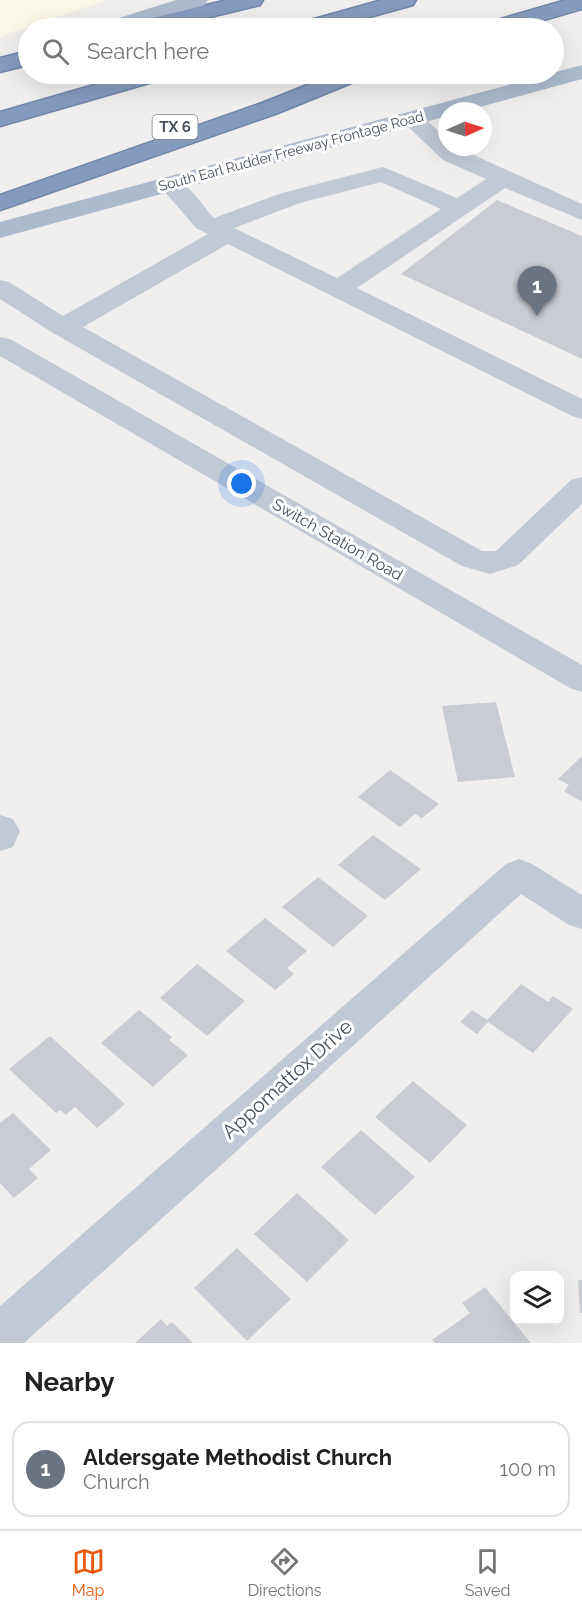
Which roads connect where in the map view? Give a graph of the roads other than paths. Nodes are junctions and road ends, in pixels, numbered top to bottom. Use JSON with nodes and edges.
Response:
{"nodes":[{"id":1,"x":197,"y":0,"type":"edge"},
{"id":2,"x":252,"y":0,"type":"edge"},
{"id":3,"x":405,"y":0,"type":"edge"},
{"id":4,"x":582,"y":2,"type":"edge"},
{"id":5,"x":142,"y":18,"type":"edge"},
{"id":6,"x":181,"y":18,"type":"edge"},
{"id":7,"x":343,"y":18,"type":"edge"},
{"id":8,"x":528,"y":18,"type":"edge"},
{"id":9,"x":18,"y":60,"type":"edge"},
{"id":10,"x":0,"y":65,"type":"edge"},
{"id":11,"x":582,"y":72,"type":"edge"},
{"id":12,"x":564,"y":77,"type":"edge"},
{"id":13,"x":121,"y":84,"type":"edge"},
{"id":14,"x":318,"y":84,"type":"edge"},
{"id":15,"x":327,"y":84,"type":"edge"},
{"id":16,"x":539,"y":84,"type":"edge"},
{"id":17,"x":0,"y":119,"type":"edge"},
{"id":18,"x":412,"y":119,"type":"junction"},
{"id":19,"x":504,"y":178,"type":"junction"},
{"id":20,"x":0,"y":180,"type":"edge"},
{"id":21,"x":170,"y":184,"type":"junction"},
{"id":22,"x":0,"y":203,"type":"edge"},
{"id":23,"x":459,"y":208,"type":"junction"},
{"id":24,"x":582,"y":213,"type":"edge"},
{"id":25,"x":0,"y":230,"type":"edge"},
{"id":26,"x":220,"y":230,"type":"junction"},
{"id":27,"x":0,"y":288,"type":"edge"},
{"id":28,"x":338,"y":289,"type":"junction"},
{"id":29,"x":63,"y":327,"type":"junction"},
{"id":30,"x":0,"y":345,"type":"edge"},
{"id":31,"x":582,"y":410,"type":"edge"},
{"id":32,"x":582,"y":487,"type":"edge"},
{"id":33,"x":582,"y":680,"type":"edge"},
{"id":34,"x":0,"y":829,"type":"edge"},
{"id":35,"x":0,"y":837,"type":"edge"},
{"id":36,"x":582,"y":915,"type":"edge"},
{"id":37,"x":0,"y":1335,"type":"edge"}],
"edges":[{"from":1,"to":5,"type":"main road"},
{"from":2,"to":6,"type":"highway"},
{"from":3,"to":7,"type":"highway"},
{"from":4,"to":8,"type":"highway"},
{"from":9,"to":10,"type":"highway"},
{"from":11,"to":12,"type":"main road","name":"South Earl Rudder Freeway Frontage Road"},
{"from":13,"to":17,"type":"highway"},
{"from":14,"to":20,"type":"highway","number":"TX 6"},
{"from":15,"to":22,"type":"highway"},
{"from":16,"to":18,"type":"main road","name":"South Earl Rudder Freeway Frontage Road"},
{"from":18,"to":19,"type":"street"},
{"from":18,"to":21,"type":"main road","name":"South Earl Rudder Freeway Frontage Road"},
{"from":19,"to":23,"type":"street"},
{"from":19,"to":24,"type":"street"},
{"from":21,"to":25,"type":"main road","name":"South Earl Rudder Freeway Frontage Road"},
{"from":21,"to":26,"type":"street"},
{"from":23,"to":26,"type":"street"},
{"from":23,"to":28,"type":"street"},
{"from":26,"to":28,"type":"street"},
{"from":26,"to":29,"type":"street"},
{"from":27,"to":29,"type":"street"},
{"from":28,"to":31,"type":"street"},
{"from":29,"to":32,"type":"street"},
{"from":30,"to":33,"type":"street","name":"Switch Station Road"},
{"from":34,"to":35,"type":"street"},
{"from":36,"to":37,"type":"street","name":"Appomattox Drive"}]}
